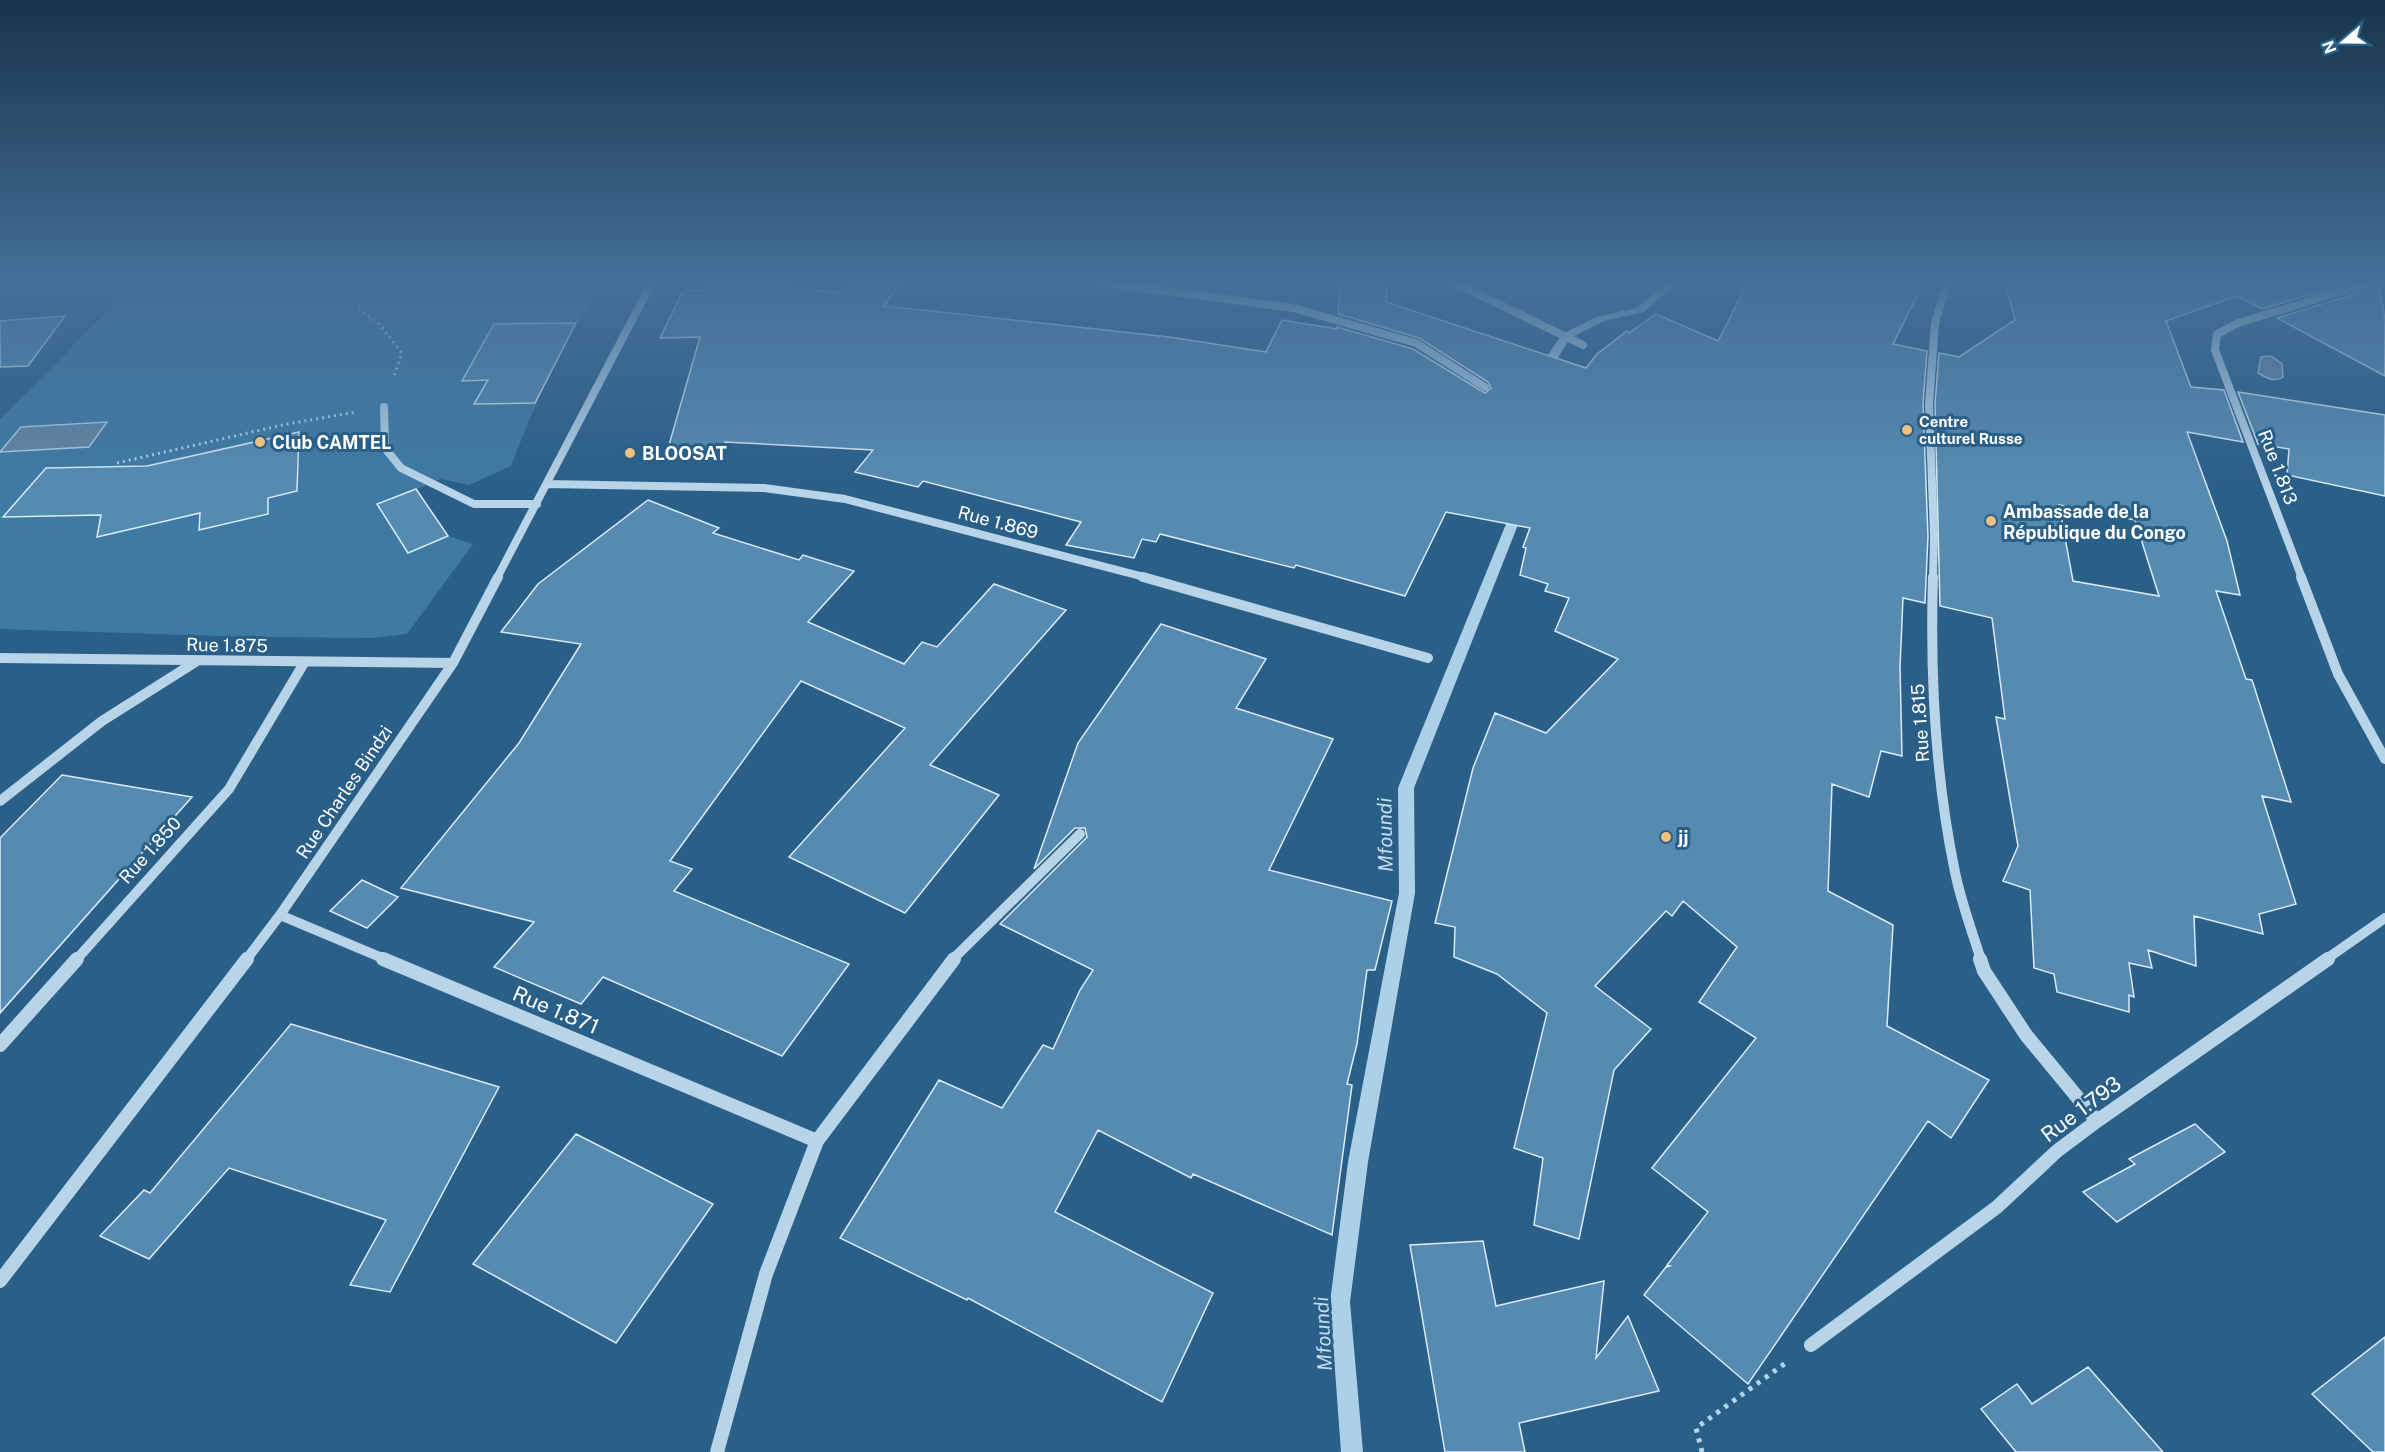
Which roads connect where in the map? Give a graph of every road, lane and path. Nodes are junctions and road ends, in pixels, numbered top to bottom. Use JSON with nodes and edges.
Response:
{"nodes":[{"id":1,"x":399,"y":350,"type":"edge"},
{"id":2,"x":617,"y":350,"type":"edge"},
{"id":3,"x":1427,"y":350,"type":"edge"},
{"id":4,"x":1933,"y":350,"type":"edge"},
{"id":5,"x":2215,"y":350,"type":"edge"},
{"id":6,"x":1485,"y":387,"type":"dead end"},
{"id":7,"x":384,"y":408,"type":"junction"},
{"id":8,"x":117,"y":463,"type":"dead end"},
{"id":9,"x":548,"y":484,"type":"junction"},
{"id":10,"x":537,"y":504,"type":"junction"},
{"id":11,"x":0,"y":658,"type":"edge"},
{"id":12,"x":1428,"y":658,"type":"dead end"},
{"id":13,"x":197,"y":661,"type":"junction"},
{"id":14,"x":304,"y":663,"type":"junction"},
{"id":15,"x":453,"y":663,"type":"junction"},
{"id":16,"x":2385,"y":759,"type":"edge"},
{"id":17,"x":0,"y":801,"type":"edge"},
{"id":18,"x":1080,"y":834,"type":"dead end"},
{"id":19,"x":280,"y":915,"type":"junction"},
{"id":20,"x":2385,"y":918,"type":"edge"},
{"id":21,"x":0,"y":1045,"type":"edge"},
{"id":22,"x":2097,"y":1121,"type":"junction"},
{"id":23,"x":817,"y":1141,"type":"junction"},
{"id":24,"x":0,"y":1281,"type":"edge"},
{"id":25,"x":1811,"y":1345,"type":"joint"},
{"id":26,"x":717,"y":1452,"type":"edge"},
{"id":27,"x":1702,"y":1452,"type":"edge"}],
"edges":[{"from":1,"to":7,"type":"path"},
{"from":2,"to":9,"type":"street","name":"Rue Charles Bindzi"},
{"from":3,"to":6,"type":"street"},
{"from":4,"to":22,"type":"street","name":"Rue 1.815"},
{"from":5,"to":16,"type":"street","name":"Rue 1.813"},
{"from":7,"to":8,"type":"path"},
{"from":7,"to":10,"type":"street"},
{"from":9,"to":10,"type":"street","name":"Rue Charles Bindzi"},
{"from":9,"to":12,"type":"street","name":"Rue 1.869"},
{"from":10,"to":15,"type":"street","name":"Rue Charles Bindzi"},
{"from":11,"to":13,"type":"street","name":"Rue 1.875"},
{"from":13,"to":14,"type":"street","name":"Rue 1.875"},
{"from":13,"to":17,"type":"street"},
{"from":14,"to":15,"type":"street","name":"Rue 1.875"},
{"from":14,"to":21,"type":"street","name":"Rue 1.850"},
{"from":15,"to":19,"type":"street","name":"Rue Charles Bindzi"},
{"from":18,"to":23,"type":"street"},
{"from":19,"to":23,"type":"street","name":"Rue 1.871"},
{"from":19,"to":24,"type":"street","name":"Rue Charles Bindzi"},
{"from":20,"to":22,"type":"street","name":"Rue 1.793"},
{"from":22,"to":25,"type":"street","name":"Rue 1.793"},
{"from":23,"to":26,"type":"street"},
{"from":25,"to":27,"type":"path"}]}
